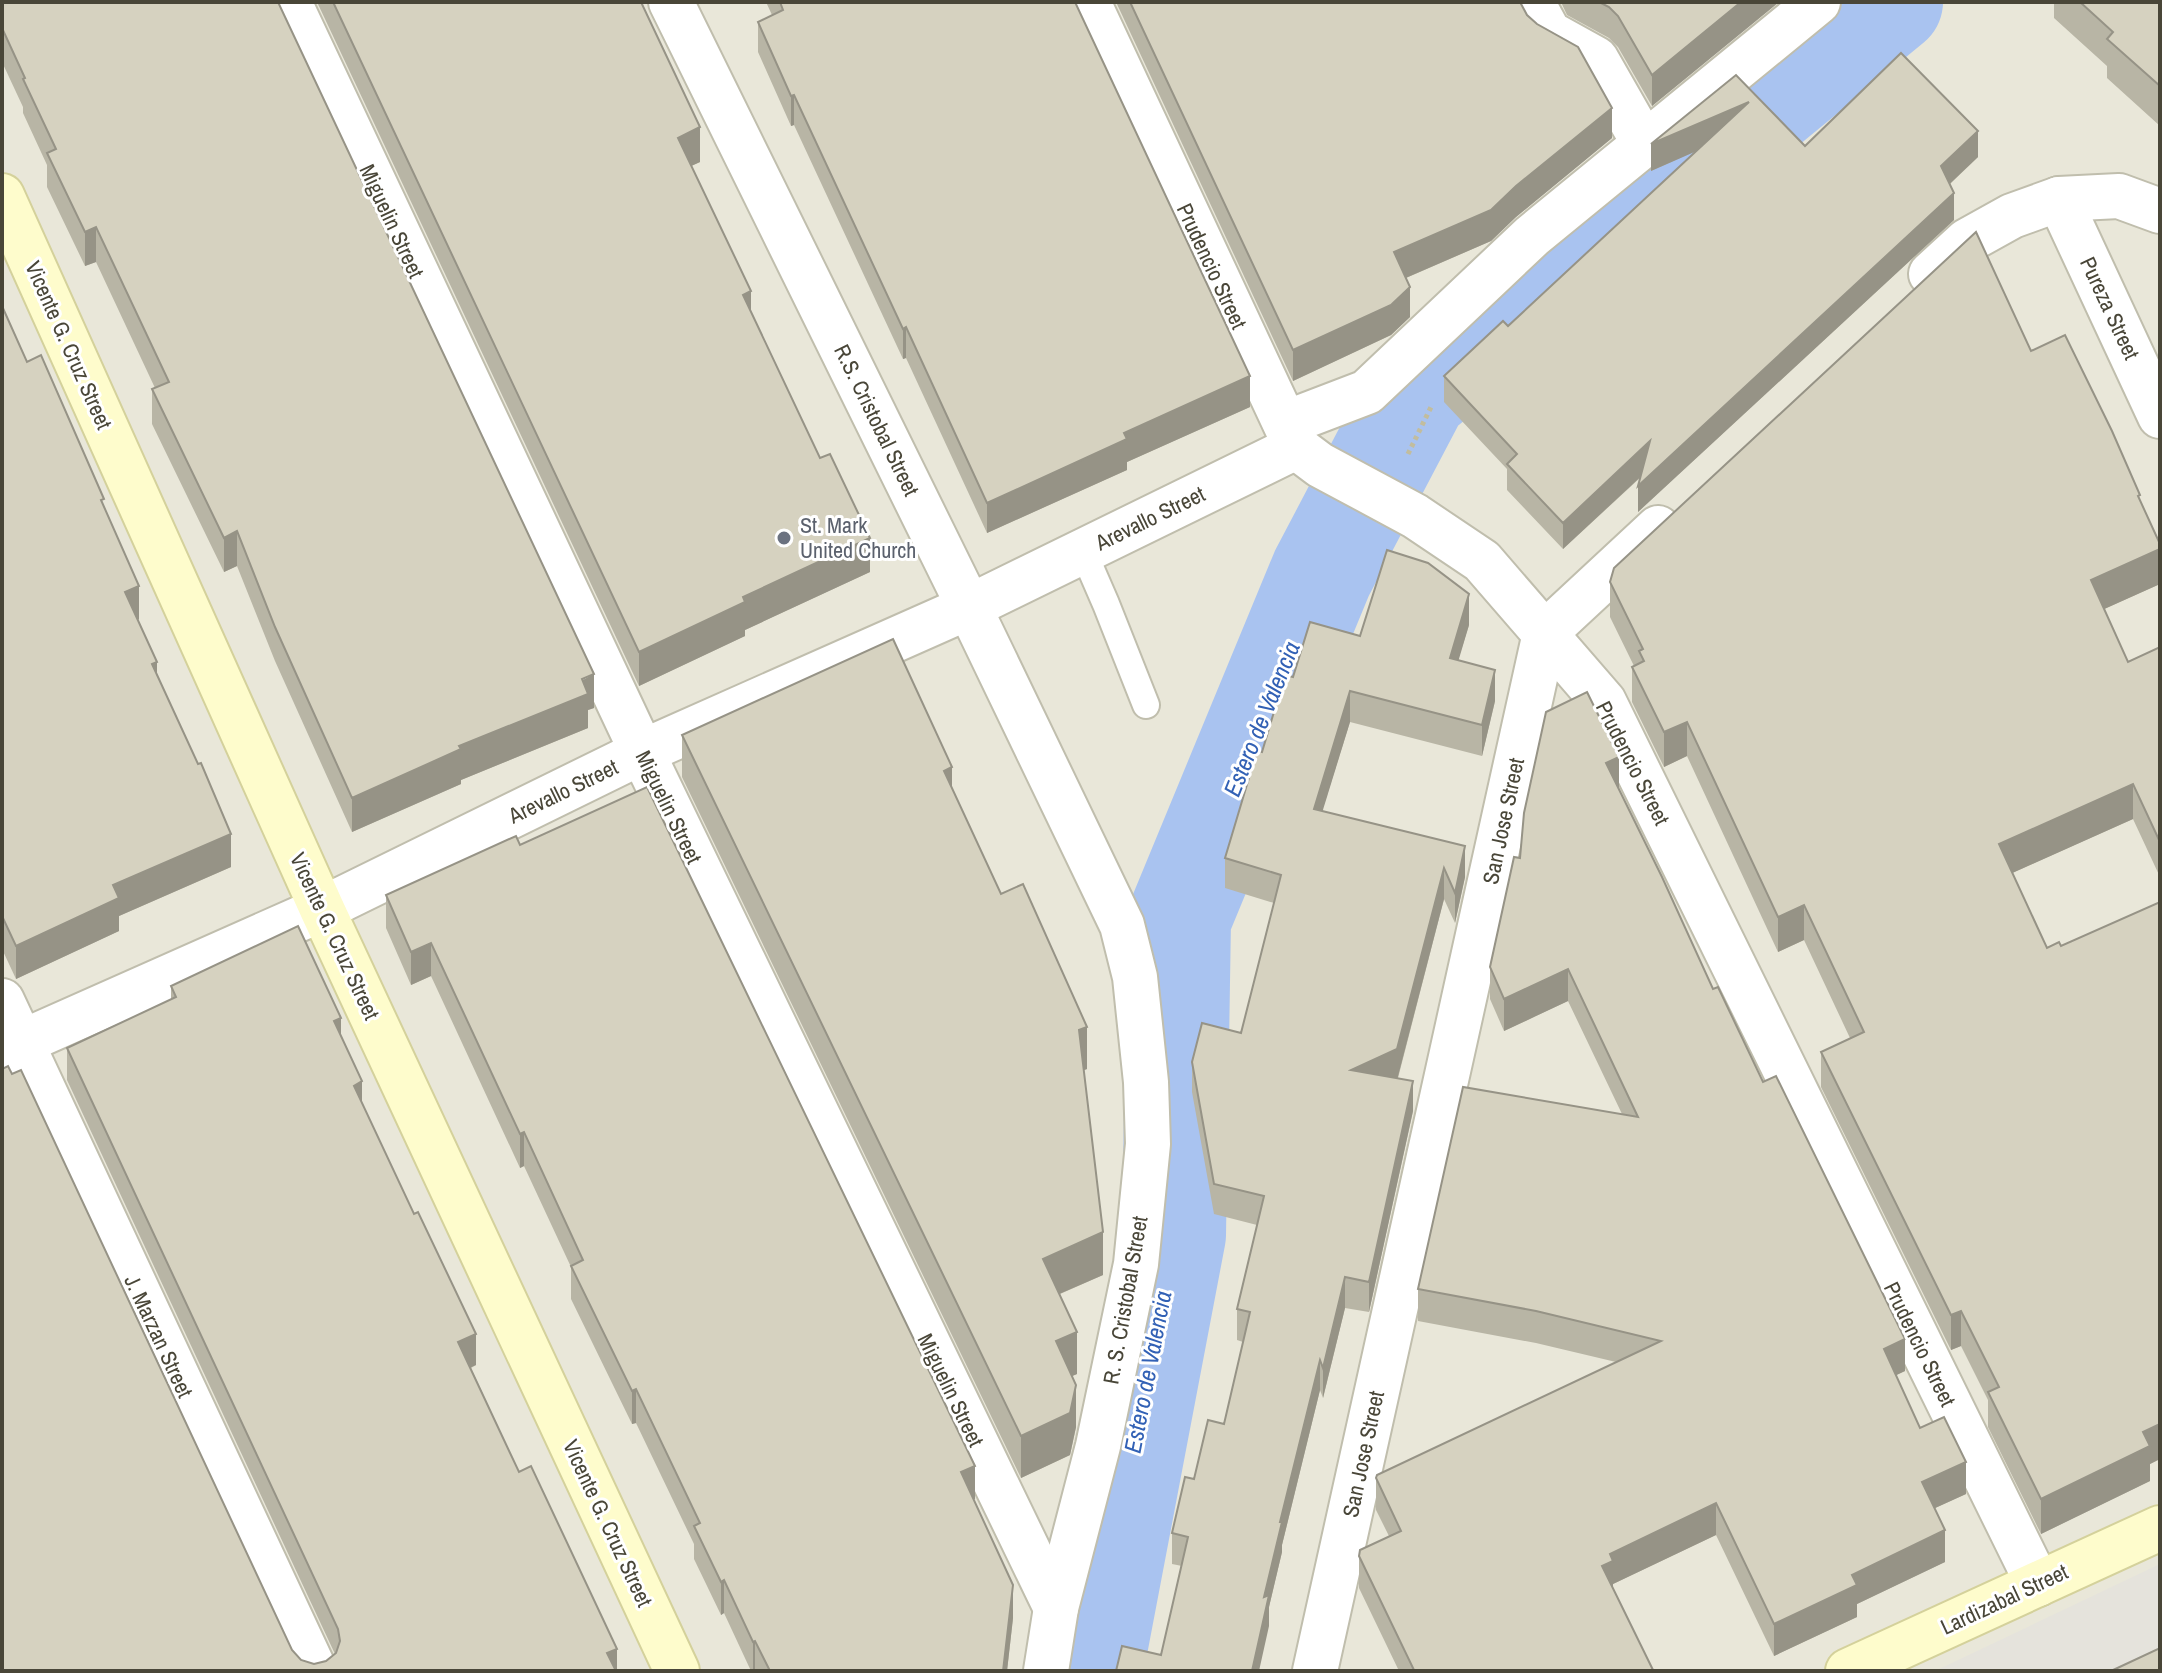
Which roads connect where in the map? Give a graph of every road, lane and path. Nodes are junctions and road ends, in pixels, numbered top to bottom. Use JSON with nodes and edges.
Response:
{"nodes":[{"id":1,"x":289,"y":2,"type":"edge"},
{"id":2,"x":671,"y":2,"type":"edge"},
{"id":3,"x":1088,"y":2,"type":"edge"},
{"id":4,"x":1818,"y":2,"type":"edge"},
{"id":5,"x":1541,"y":18,"type":"edge"},
{"id":6,"x":1645,"y":145,"type":"junction"},
{"id":7,"x":2,"y":196,"type":"edge"},
{"id":8,"x":2059,"y":199,"type":"junction"},
{"id":9,"x":2160,"y":211,"type":"edge"},
{"id":10,"x":1897,"y":306,"type":"edge"},
{"id":11,"x":2160,"y":416,"type":"edge"},
{"id":12,"x":1301,"y":445,"type":"junction"},
{"id":13,"x":1688,"y":500,"type":"edge"},
{"id":14,"x":1083,"y":551,"type":"junction"},
{"id":15,"x":969,"y":607,"type":"junction"},
{"id":16,"x":1545,"y":633,"type":"junction"},
{"id":17,"x":1146,"y":705,"type":"dead end"},
{"id":18,"x":642,"y":752,"type":"junction"},
{"id":19,"x":322,"y":909,"type":"junction"},
{"id":20,"x":1122,"y":925,"type":"joint"},
{"id":21,"x":2,"y":1001,"type":"edge"},
{"id":22,"x":12,"y":1047,"type":"edge"},
{"id":23,"x":2160,"y":1528,"type":"edge"},
{"id":24,"x":2038,"y":1584,"type":"junction"},
{"id":25,"x":1056,"y":1608,"type":"junction"},
{"id":26,"x":315,"y":1671,"type":"edge"},
{"id":27,"x":677,"y":1671,"type":"edge"},
{"id":28,"x":1046,"y":1671,"type":"edge"},
{"id":29,"x":1315,"y":1671,"type":"edge"},
{"id":30,"x":1848,"y":1671,"type":"edge"}],
"edges":[{"from":1,"to":18,"type":"street","name":"Miguelin Street"},
{"from":2,"to":15,"type":"street","name":"R.S. Cristobal Street"},
{"from":3,"to":12,"type":"street","name":"Prudencio Street"},
{"from":4,"to":6,"type":"street","name":"Arevallo Street"},
{"from":5,"to":6,"type":"street"},
{"from":6,"to":12,"type":"street","name":"Arevallo Street"},
{"from":7,"to":19,"type":"street","name":"Vicente G. Cruz Street"},
{"from":8,"to":9,"type":"street"},
{"from":8,"to":10,"type":"street"},
{"from":8,"to":11,"type":"street","name":"Pureza Street"},
{"from":12,"to":14,"type":"street","name":"Arevallo Street"},
{"from":12,"to":16,"type":"street","name":"Prudencio Street"},
{"from":13,"to":16,"type":"street"},
{"from":14,"to":15,"type":"street","name":"Arevallo Street"},
{"from":14,"to":17,"type":"lane"},
{"from":15,"to":18,"type":"street","name":"Arevallo Street"},
{"from":15,"to":20,"type":"street","name":"R.S. Cristobal Street"},
{"from":16,"to":24,"type":"street","name":"Prudencio Street"},
{"from":16,"to":29,"type":"street","name":"San Jose Street"},
{"from":18,"to":19,"type":"street","name":"Arevallo Street"},
{"from":18,"to":25,"type":"street","name":"Miguelin Street"},
{"from":19,"to":22,"type":"street","name":"Arevallo Street"},
{"from":19,"to":27,"type":"street","name":"Vicente G. Cruz Street"},
{"from":20,"to":25,"type":"street","name":"R. S. Cristobal Street"},
{"from":21,"to":22,"type":"street","name":"J. Marzan Street"},
{"from":22,"to":26,"type":"street","name":"J. Marzan Street"},
{"from":23,"to":24,"type":"street","name":"Lardizabal Street"},
{"from":24,"to":30,"type":"street","name":"Lardizabal Street"},
{"from":25,"to":28,"type":"street","name":"R. S. Cristobal Street"}]}
